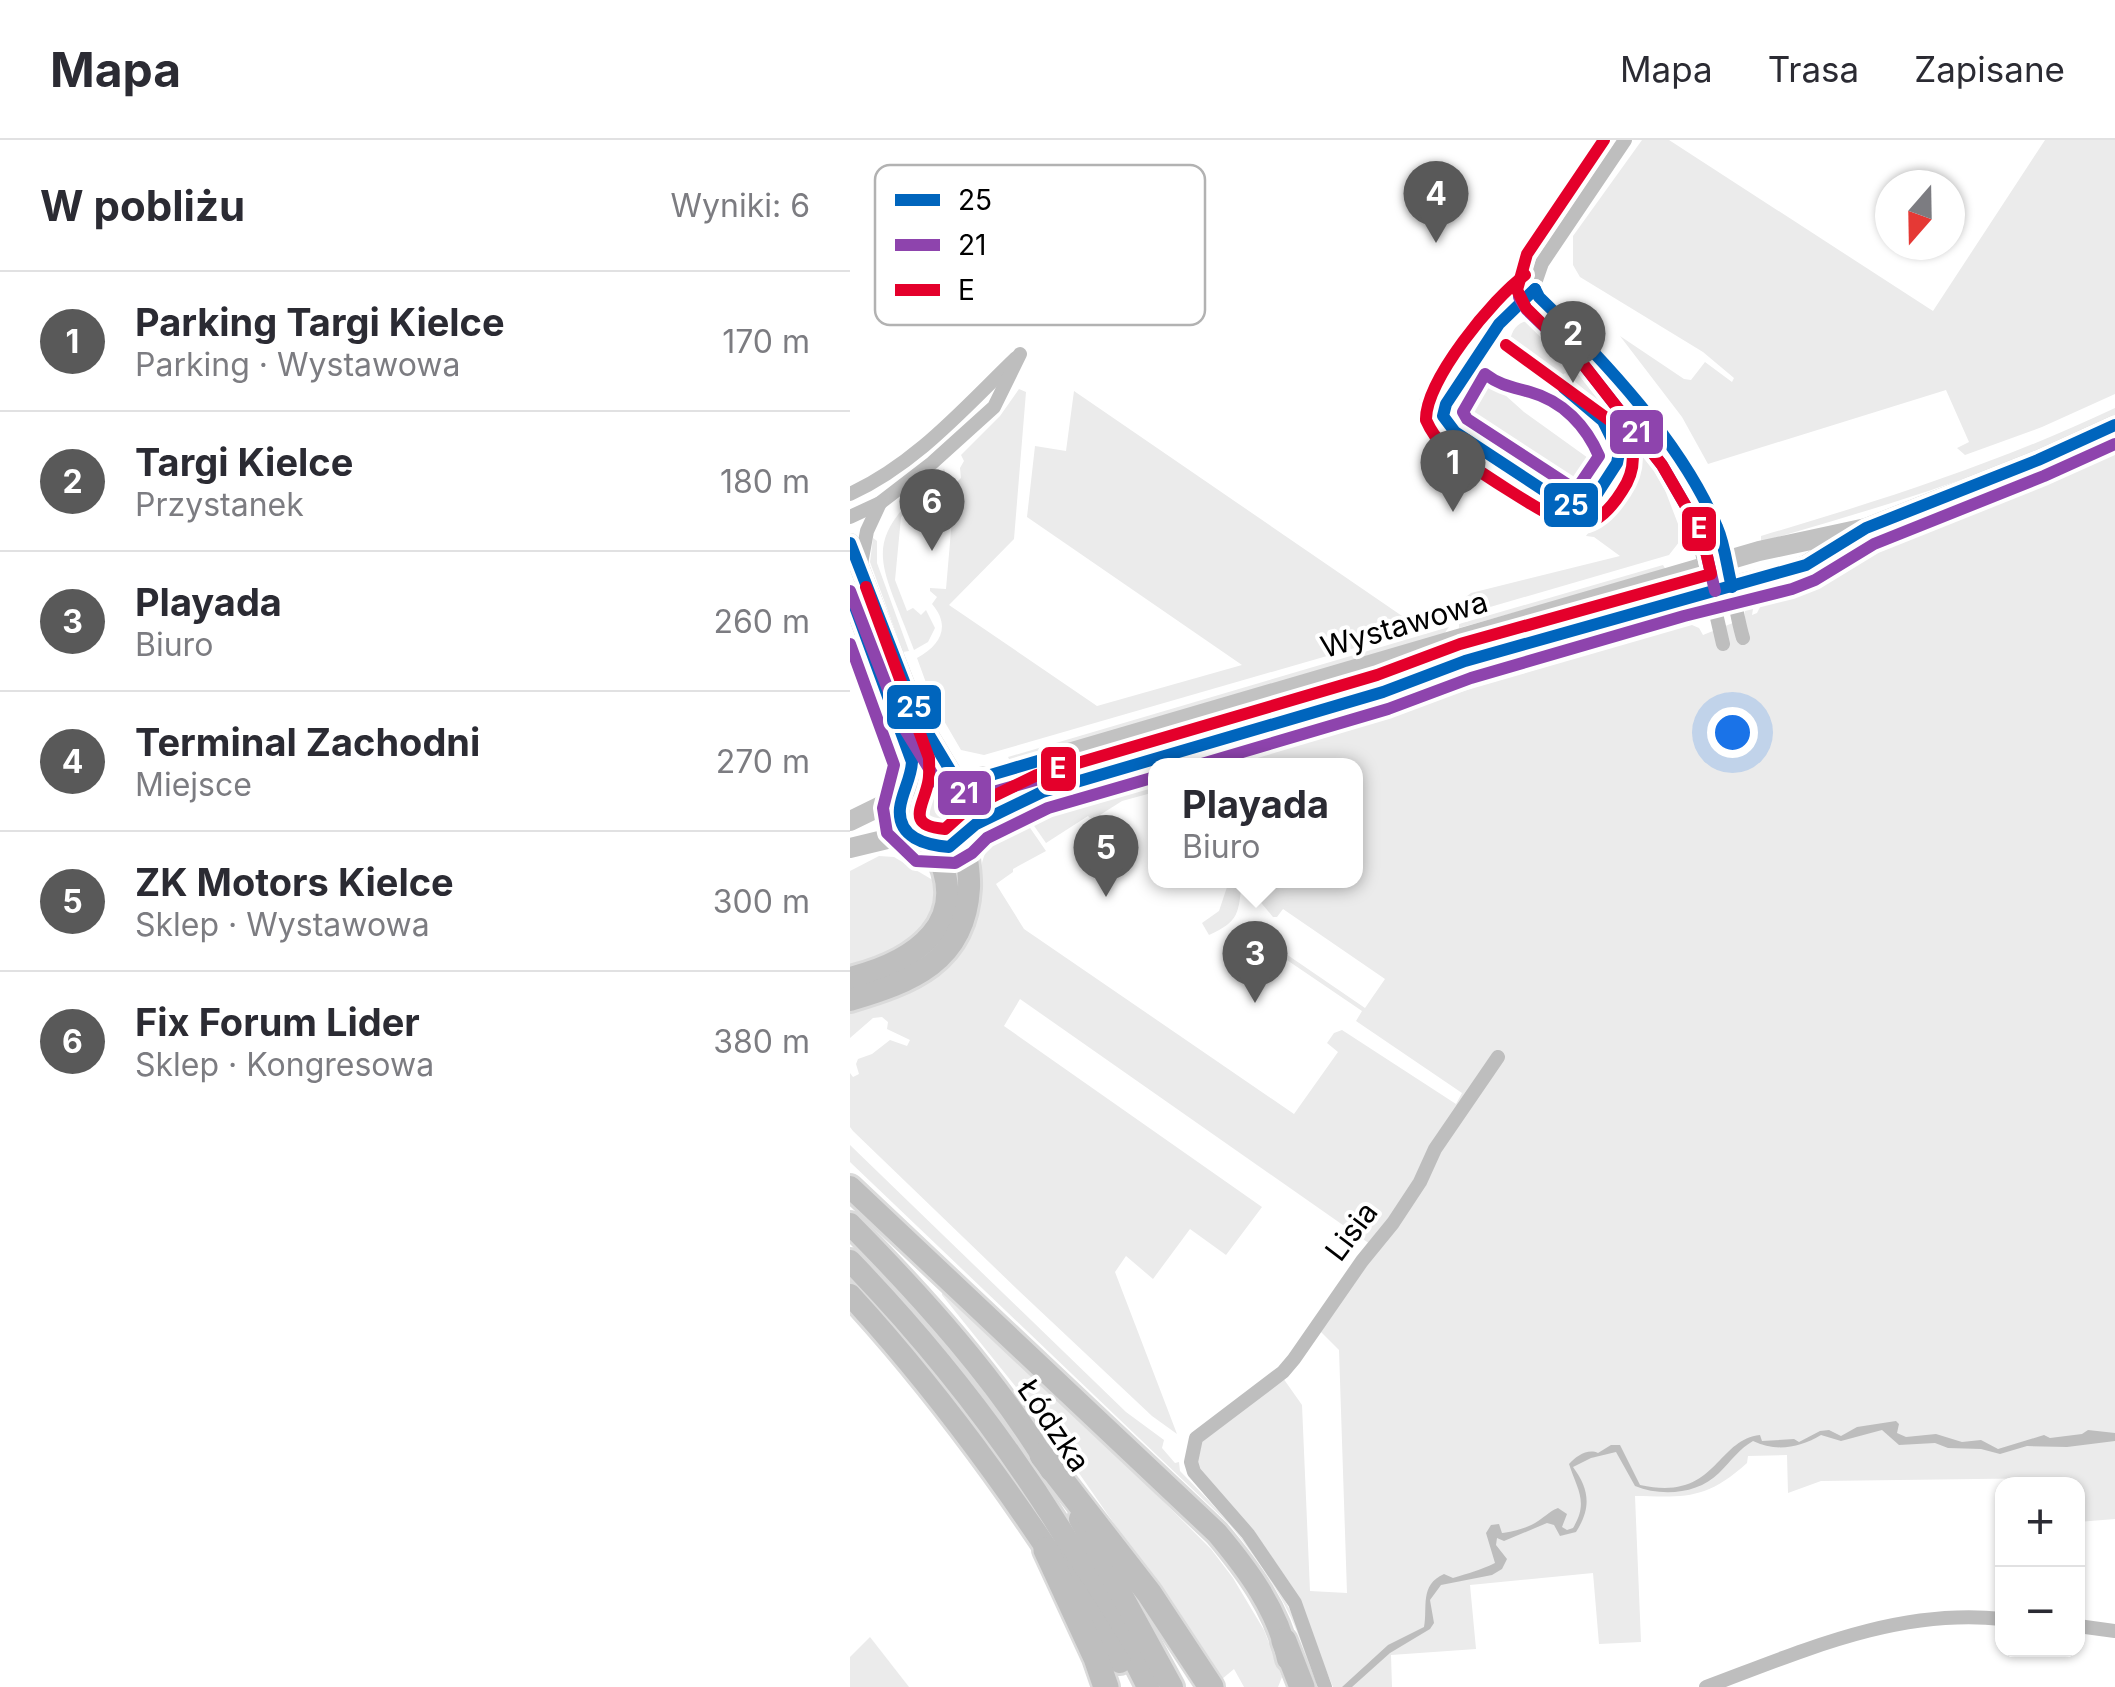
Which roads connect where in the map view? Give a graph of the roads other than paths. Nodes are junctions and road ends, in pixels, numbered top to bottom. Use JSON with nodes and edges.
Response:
{"nodes":[{"id":1,"x":1625,"y":140,"type":"edge"},
{"id":2,"x":1650,"y":420,"type":"junction"},
{"id":3,"x":2115,"y":425,"type":"edge"},
{"id":4,"x":850,"y":494,"type":"edge"},
{"id":5,"x":880,"y":503,"type":"junction"},
{"id":6,"x":850,"y":517,"type":"edge"},
{"id":7,"x":1866,"y":528,"type":"junction"},
{"id":8,"x":850,"y":543,"type":"edge"},
{"id":9,"x":1727,"y":561,"type":"junction"},
{"id":10,"x":861,"y":565,"type":"junction"},
{"id":11,"x":1705,"y":567,"type":"junction"},
{"id":12,"x":1732,"y":588,"type":"junction"},
{"id":13,"x":1710,"y":592,"type":"junction"},
{"id":14,"x":850,"y":593,"type":"edge"},
{"id":15,"x":1743,"y":638,"type":"dead end"},
{"id":16,"x":1724,"y":644,"type":"dead end"},
{"id":17,"x":1158,"y":758,"type":"edge"},
{"id":18,"x":1148,"y":761,"type":"edge"},
{"id":19,"x":956,"y":777,"type":"junction"},
{"id":20,"x":907,"y":788,"type":"junction"},
{"id":21,"x":850,"y":821,"type":"edge"},
{"id":22,"x":970,"y":831,"type":"junction"},
{"id":23,"x":908,"y":834,"type":"junction"},
{"id":24,"x":850,"y":848,"type":"edge"},
{"id":25,"x":934,"y":848,"type":"junction"},
{"id":26,"x":850,"y":978,"type":"edge"},
{"id":27,"x":878,"y":982,"type":"junction"},
{"id":28,"x":850,"y":1000,"type":"edge"},
{"id":29,"x":1498,"y":1057,"type":"dead end"},
{"id":30,"x":850,"y":1187,"type":"edge"},
{"id":31,"x":850,"y":1224,"type":"edge"},
{"id":32,"x":850,"y":1261,"type":"edge"},
{"id":33,"x":850,"y":1295,"type":"edge"},
{"id":34,"x":1042,"y":1455,"type":"junction"},
{"id":35,"x":1046,"y":1550,"type":"junction"},
{"id":36,"x":1995,"y":1619,"type":"edge"},
{"id":37,"x":2085,"y":1627,"type":"edge"},
{"id":38,"x":2115,"y":1631,"type":"edge"},
{"id":39,"x":1284,"y":1641,"type":"junction"},
{"id":40,"x":1317,"y":1685,"type":"edge"},
{"id":41,"x":1106,"y":1687,"type":"edge"},
{"id":42,"x":1136,"y":1687,"type":"edge"},
{"id":43,"x":1148,"y":1687,"type":"edge"},
{"id":44,"x":1172,"y":1687,"type":"edge"},
{"id":45,"x":1210,"y":1687,"type":"edge"},
{"id":46,"x":1294,"y":1687,"type":"edge"},
{"id":47,"x":1706,"y":1687,"type":"edge"}],
"edges":[{"from":1,"to":2,"type":"street"},
{"from":2,"to":9,"type":"street"},
{"from":2,"to":11,"type":"street"},
{"from":3,"to":7,"type":"street","name":"Wystawowa"},
{"from":4,"to":5,"type":"street"},
{"from":5,"to":6,"type":"street"},
{"from":5,"to":10,"type":"street"},
{"from":7,"to":9,"type":"street","name":"Wystawowa"},
{"from":7,"to":12,"type":"street","name":"Wystawowa"},
{"from":8,"to":10,"type":"street"},
{"from":9,"to":11,"type":"street","name":"Wystawowa"},
{"from":9,"to":12,"type":"street"},
{"from":10,"to":19,"type":"street"},
{"from":11,"to":13,"type":"street"},
{"from":11,"to":19,"type":"street","name":"Wystawowa"},
{"from":12,"to":13,"type":"street","name":"Wystawowa"},
{"from":12,"to":15,"type":"street"},
{"from":13,"to":16,"type":"street"},
{"from":13,"to":17,"type":"street","name":"Wystawowa"},
{"from":14,"to":20,"type":"street"},
{"from":18,"to":22,"type":"street","name":"Wystawowa"},
{"from":19,"to":20,"type":"street"},
{"from":19,"to":22,"type":"street"},
{"from":20,"to":21,"type":"street"},
{"from":20,"to":23,"type":"street"},
{"from":22,"to":25,"type":"street"},
{"from":22,"to":27,"type":"main road"},
{"from":23,"to":24,"type":"street"},
{"from":23,"to":25,"type":"street"},
{"from":25,"to":27,"type":"main road"},
{"from":26,"to":27,"type":"main road"},
{"from":27,"to":28,"type":"main road"},
{"from":29,"to":40,"type":"street","name":"Lisia"},
{"from":30,"to":39,"type":"main road"},
{"from":31,"to":34,"type":"main road","name":"Łódzka"},
{"from":32,"to":43,"type":"main road","name":"Łódzka"},
{"from":33,"to":35,"type":"main road"},
{"from":34,"to":44,"type":"main road","name":"Łódzka"},
{"from":34,"to":45,"type":"highway"},
{"from":35,"to":41,"type":"highway"},
{"from":35,"to":42,"type":"main road"},
{"from":36,"to":47,"type":"street"},
{"from":37,"to":38,"type":"street"},
{"from":39,"to":40,"type":"highway"},
{"from":39,"to":46,"type":"main road"}]}
